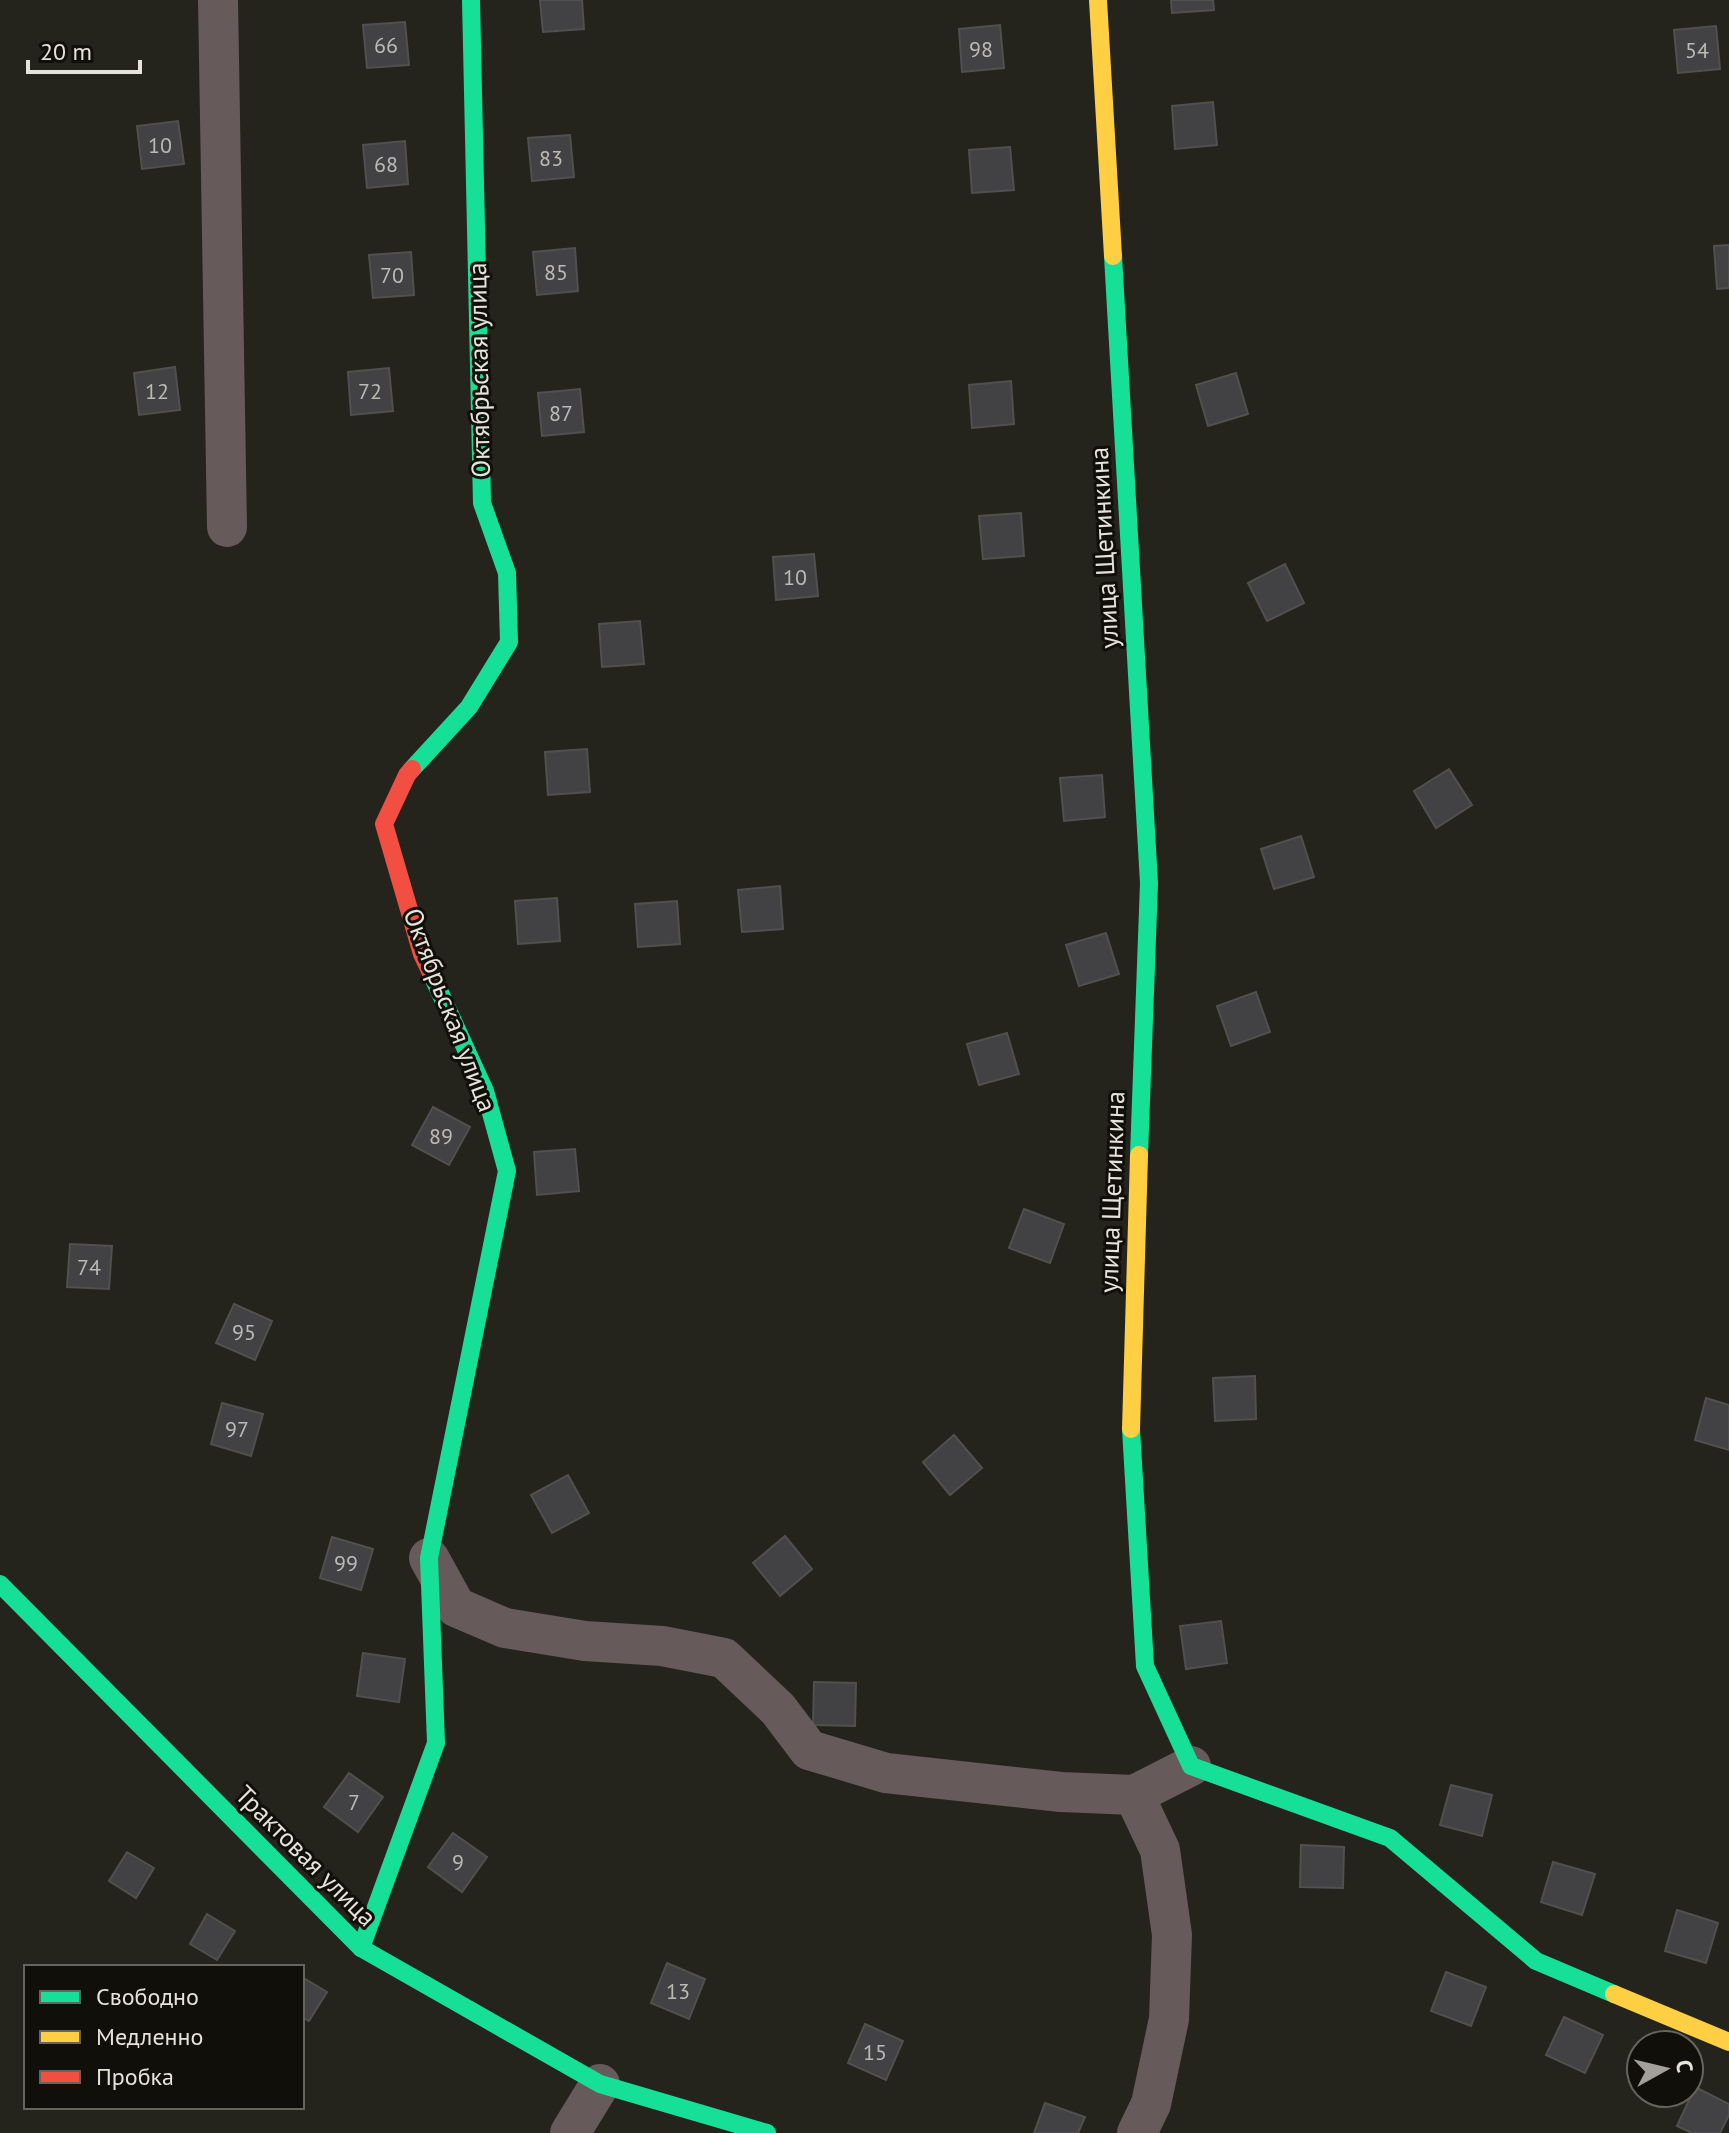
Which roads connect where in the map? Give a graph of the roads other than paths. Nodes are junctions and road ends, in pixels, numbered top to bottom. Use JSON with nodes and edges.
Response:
{"nodes":[{"id":1,"x":218,"y":0,"type":"edge"},
{"id":2,"x":471,"y":0,"type":"edge"},
{"id":3,"x":1098,"y":0,"type":"edge"},
{"id":4,"x":227,"y":527,"type":"dead end"},
{"id":5,"x":429,"y":1558,"type":"junction"},
{"id":6,"x":0,"y":1584,"type":"edge"},
{"id":7,"x":1191,"y":1766,"type":"junction"},
{"id":8,"x":1134,"y":1795,"type":"junction"},
{"id":9,"x":361,"y":1948,"type":"junction"},
{"id":10,"x":1729,"y":2042,"type":"edge"},
{"id":11,"x":600,"y":2084,"type":"junction"},
{"id":12,"x":570,"y":2133,"type":"edge"},
{"id":13,"x":767,"y":2133,"type":"edge"},
{"id":14,"x":1137,"y":2133,"type":"edge"}],
"edges":[{"from":1,"to":4,"type":"street"},
{"from":2,"to":5,"type":"street","name":"Октябрьская улица"},
{"from":3,"to":7,"type":"street","name":"улица Щетинкина"},
{"from":5,"to":8,"type":"street"},
{"from":5,"to":9,"type":"street","name":"Октябрьская улица"},
{"from":6,"to":9,"type":"street","name":"Трактовая улица"},
{"from":7,"to":8,"type":"street"},
{"from":7,"to":10,"type":"street"},
{"from":8,"to":14,"type":"street"},
{"from":9,"to":11,"type":"street","name":"Трактовая улица"},
{"from":11,"to":12,"type":"street"},
{"from":11,"to":13,"type":"street","name":"Трактовая улица"}]}
